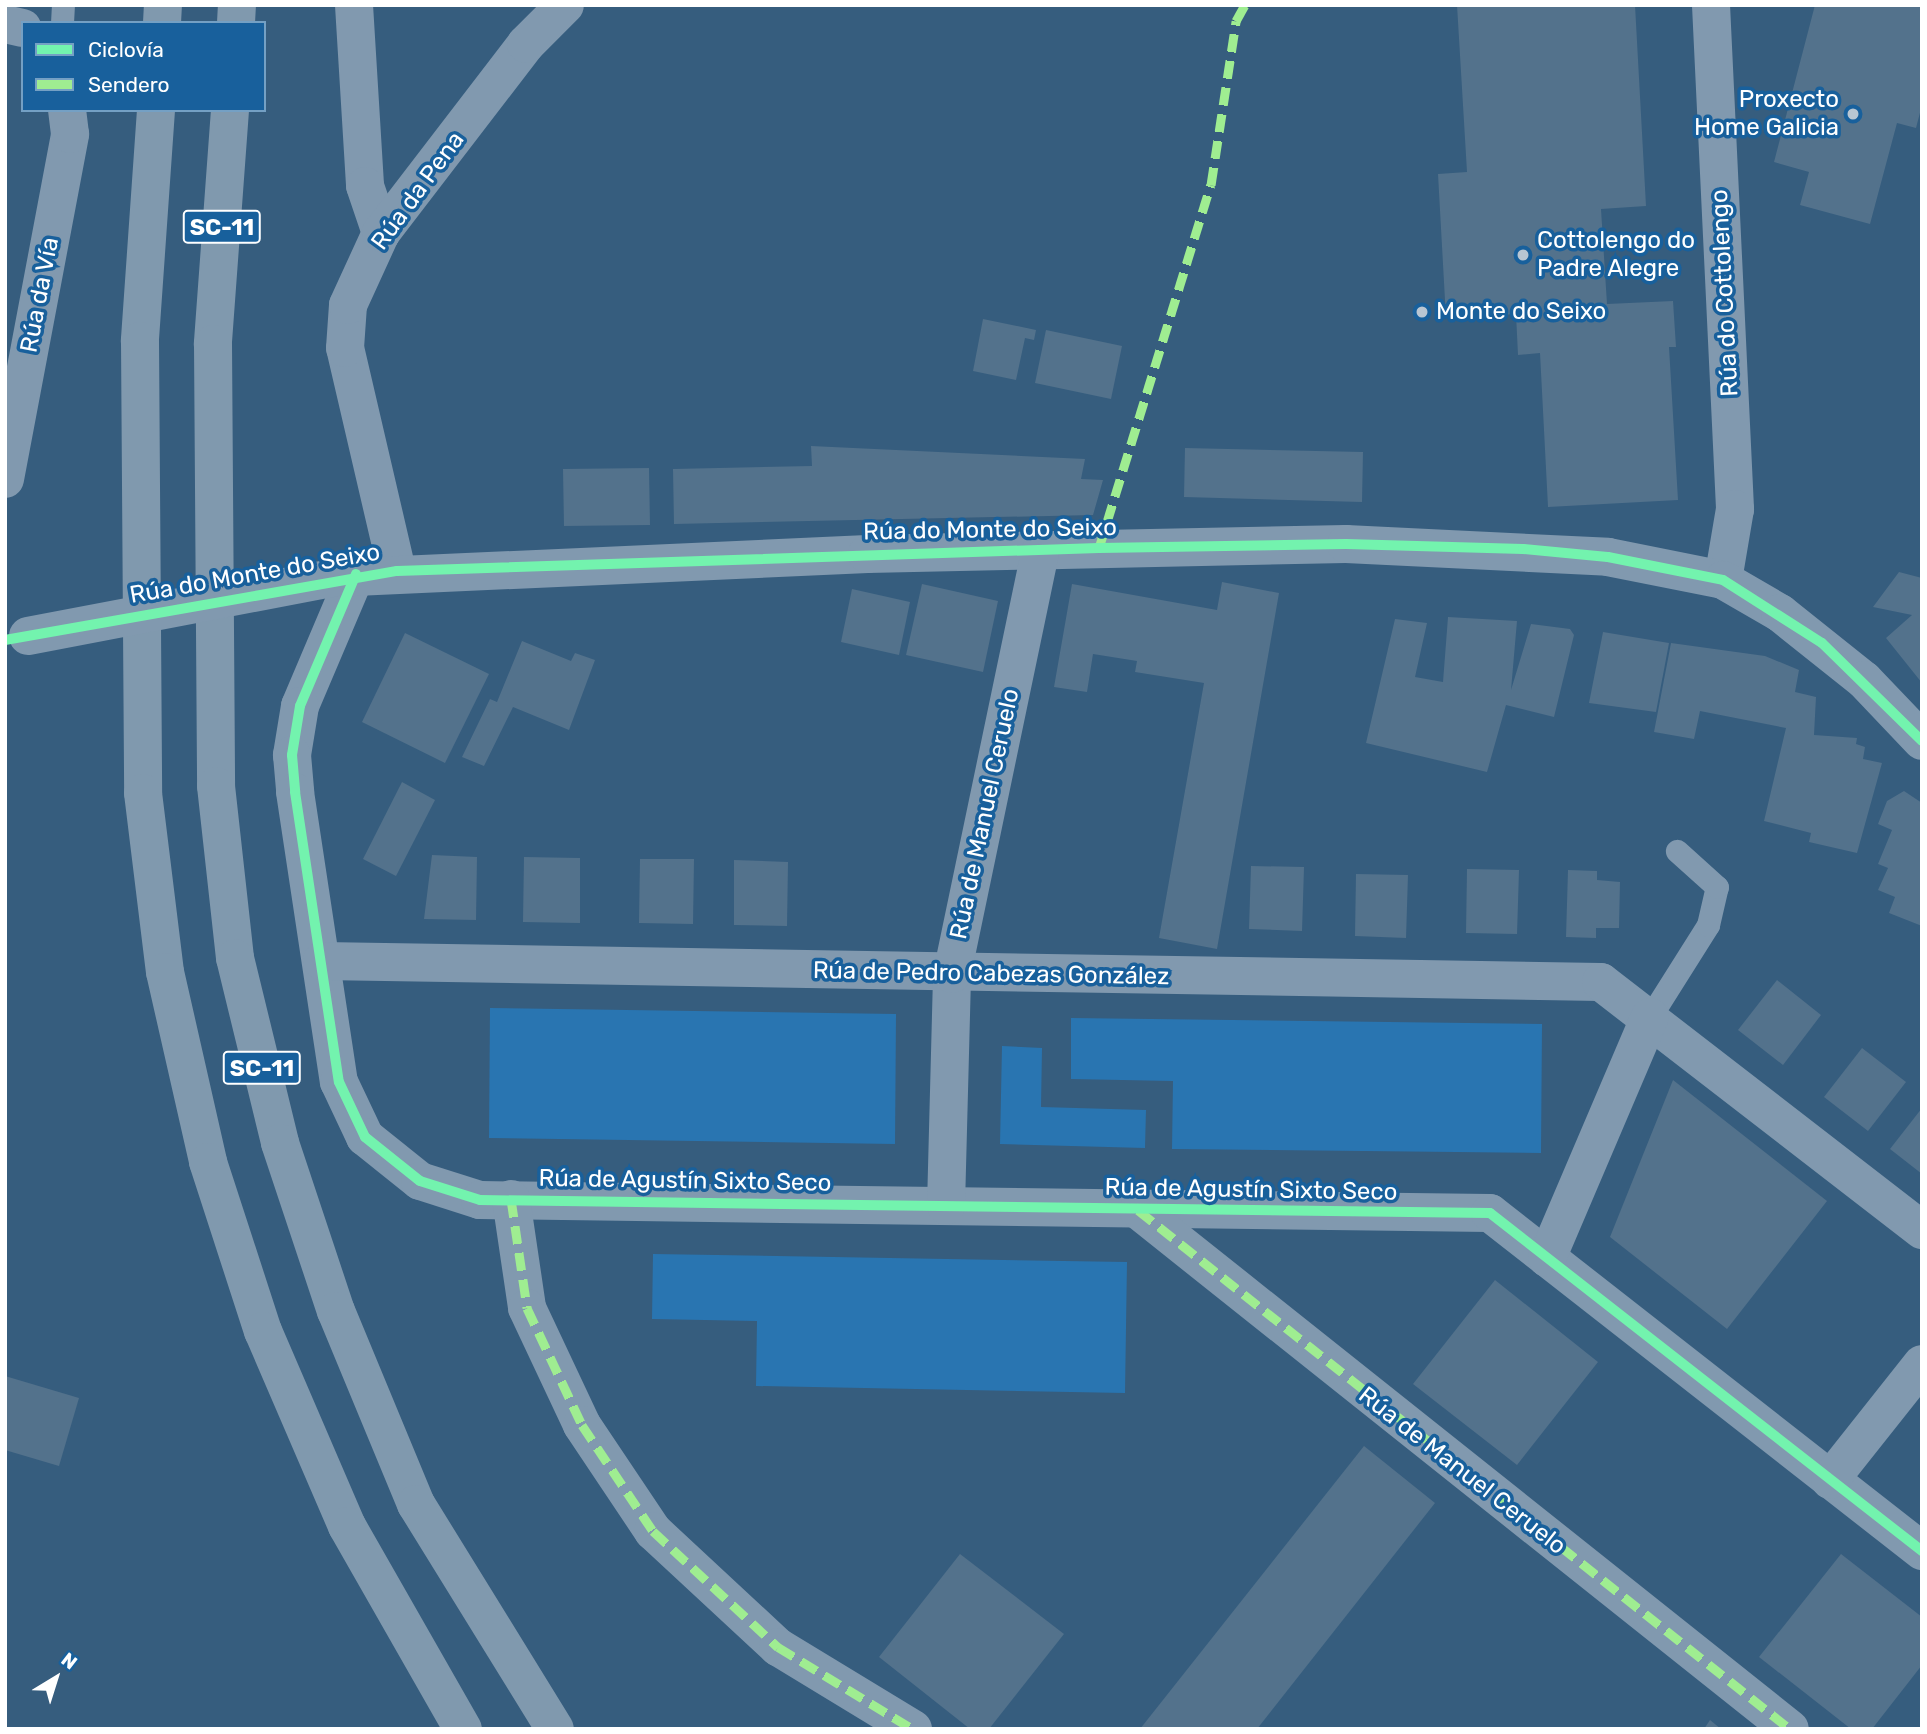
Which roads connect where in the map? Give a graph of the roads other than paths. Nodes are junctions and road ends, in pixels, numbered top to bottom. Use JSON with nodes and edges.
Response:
{"nodes":[{"id":1,"x":354,"y":5,"type":"edge"},
{"id":2,"x":565,"y":5,"type":"edge"},
{"id":3,"x":1711,"y":5,"type":"edge"},
{"id":4,"x":67,"y":112,"type":"edge"},
{"id":5,"x":156,"y":112,"type":"edge"},
{"id":6,"x":230,"y":112,"type":"edge"},
{"id":7,"x":381,"y":233,"type":"junction"},
{"id":8,"x":5,"y":479,"type":"edge"},
{"id":9,"x":1040,"y":551,"type":"junction"},
{"id":10,"x":397,"y":570,"type":"junction"},
{"id":11,"x":345,"y":576,"type":"junction"},
{"id":12,"x":1723,"y":580,"type":"junction"},
{"id":13,"x":17,"y":638,"type":"edge"},
{"id":14,"x":1922,"y":741,"type":"edge"},
{"id":15,"x":1677,"y":851,"type":"dead end"},
{"id":16,"x":322,"y":961,"type":"junction"},
{"id":17,"x":952,"y":974,"type":"junction"},
{"id":18,"x":1650,"y":1017,"type":"junction"},
{"id":19,"x":511,"y":1199,"type":"junction"},
{"id":20,"x":946,"y":1206,"type":"junction"},
{"id":21,"x":1138,"y":1210,"type":"junction"},
{"id":22,"x":1922,"y":1230,"type":"edge"},
{"id":23,"x":1547,"y":1258,"type":"junction"},
{"id":24,"x":1922,"y":1363,"type":"edge"},
{"id":25,"x":1830,"y":1480,"type":"junction"},
{"id":26,"x":1922,"y":1551,"type":"edge"},
{"id":27,"x":463,"y":1729,"type":"edge"},
{"id":28,"x":555,"y":1729,"type":"edge"},
{"id":29,"x":913,"y":1729,"type":"edge"},
{"id":30,"x":1790,"y":1729,"type":"edge"}],
"edges":[{"from":1,"to":7,"type":"street"},
{"from":2,"to":7,"type":"street","name":"Rúa da Pena"},
{"from":3,"to":12,"type":"street","name":"Rúa do Cottolengo"},
{"from":4,"to":8,"type":"street","name":"Rúa da Vía"},
{"from":5,"to":27,"type":"highway","number":"SC-11"},
{"from":6,"to":28,"type":"highway","number":"SC-11"},
{"from":7,"to":10,"type":"street","name":"Rúa da Pena"},
{"from":9,"to":10,"type":"street","name":"Rúa do Monte do Seixo"},
{"from":9,"to":12,"type":"street","name":"Rúa do Monte do Seixo"},
{"from":9,"to":17,"type":"street","name":"Rúa de Manuel Ceruelo"},
{"from":10,"to":11,"type":"street","name":"Rúa do Monte do Seixo"},
{"from":11,"to":13,"type":"street","name":"Rúa do Monte do Seixo","bridge":true},
{"from":11,"to":16,"type":"street"},
{"from":12,"to":14,"type":"street","name":"Rúa do Monte do Seixo"},
{"from":15,"to":18,"type":"lane"},
{"from":16,"to":17,"type":"street","name":"Rúa de Pedro Cabezas González"},
{"from":16,"to":19,"type":"street","name":"Rúa de Agustín Sixto Seco"},
{"from":17,"to":18,"type":"street","name":"Rúa de Pedro Cabezas González"},
{"from":17,"to":20,"type":"street","name":"Rúa de Manuel Ceruelo"},
{"from":18,"to":22,"type":"street","name":"Rúa de Pedro Cabezas González"},
{"from":18,"to":23,"type":"street"},
{"from":19,"to":20,"type":"street","name":"Rúa de Agustín Sixto Seco"},
{"from":19,"to":29,"type":"street"},
{"from":20,"to":21,"type":"street","name":"Rúa de Agustín Sixto Seco"},
{"from":21,"to":23,"type":"street","name":"Rúa de Agustín Sixto Seco"},
{"from":21,"to":30,"type":"street","name":"Rúa de Manuel Ceruelo"},
{"from":23,"to":25,"type":"street","name":"Rúa de Agustín Sixto Seco"},
{"from":24,"to":25,"type":"street"},
{"from":25,"to":26,"type":"street","name":"Rúa de Agustín Sixto Seco"}]}
